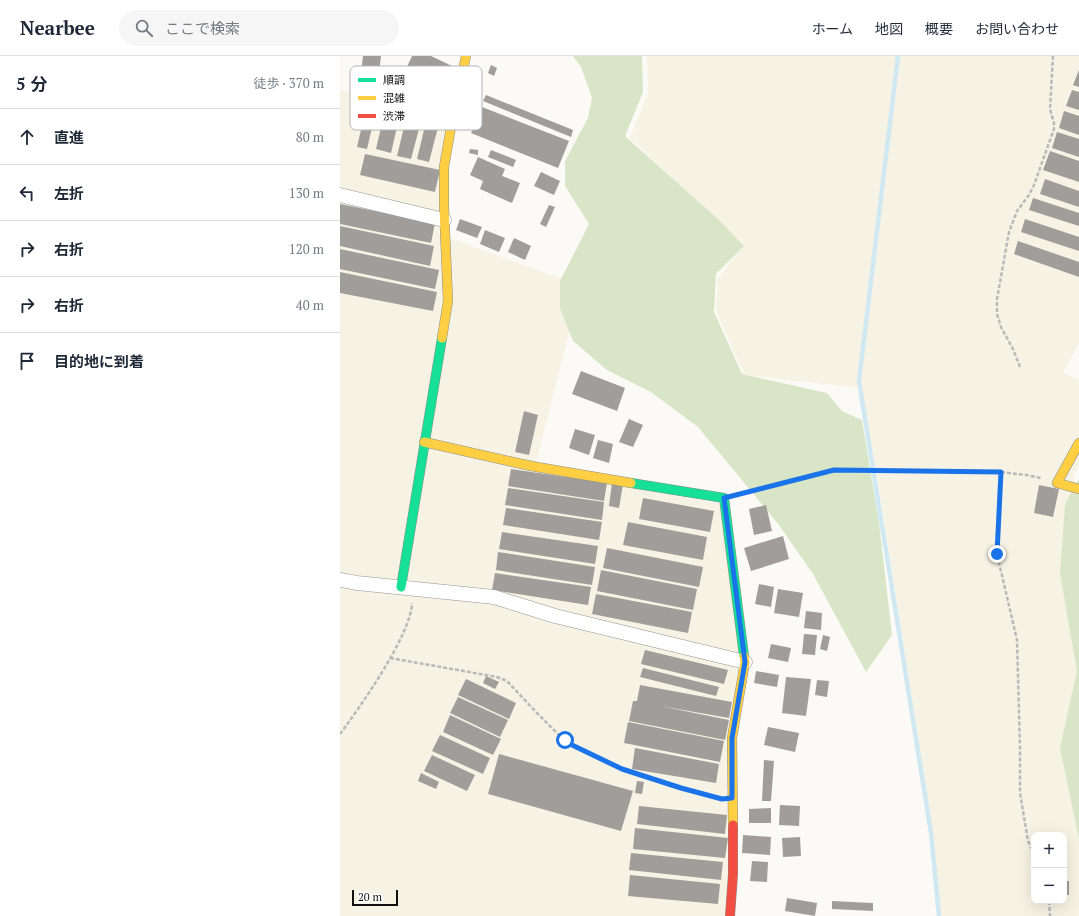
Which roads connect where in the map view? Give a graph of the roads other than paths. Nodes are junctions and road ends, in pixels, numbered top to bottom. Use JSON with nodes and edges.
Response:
{"nodes":[{"id":1,"x":466,"y":56,"type":"edge"},
{"id":2,"x":464,"y":66,"type":"edge"},
{"id":3,"x":451,"y":130,"type":"edge"},
{"id":4,"x":340,"y":195,"type":"edge"},
{"id":5,"x":444,"y":220,"type":"junction"},
{"id":6,"x":424,"y":442,"type":"junction"},
{"id":7,"x":1079,"y":443,"type":"edge"},
{"id":8,"x":1079,"y":489,"type":"edge"},
{"id":9,"x":340,"y":580,"type":"edge"},
{"id":10,"x":406,"y":588,"type":"junction"},
{"id":11,"x":745,"y":662,"type":"junction"},
{"id":12,"x":730,"y":916,"type":"edge"}],
"edges":[{"from":1,"to":2,"type":"street"},
{"from":3,"to":5,"type":"street"},
{"from":4,"to":5,"type":"street"},
{"from":5,"to":6,"type":"street"},
{"from":6,"to":10,"type":"street"},
{"from":6,"to":11,"type":"street"},
{"from":7,"to":8,"type":"street"},
{"from":9,"to":10,"type":"street"},
{"from":10,"to":11,"type":"street"},
{"from":11,"to":12,"type":"street"}]}
